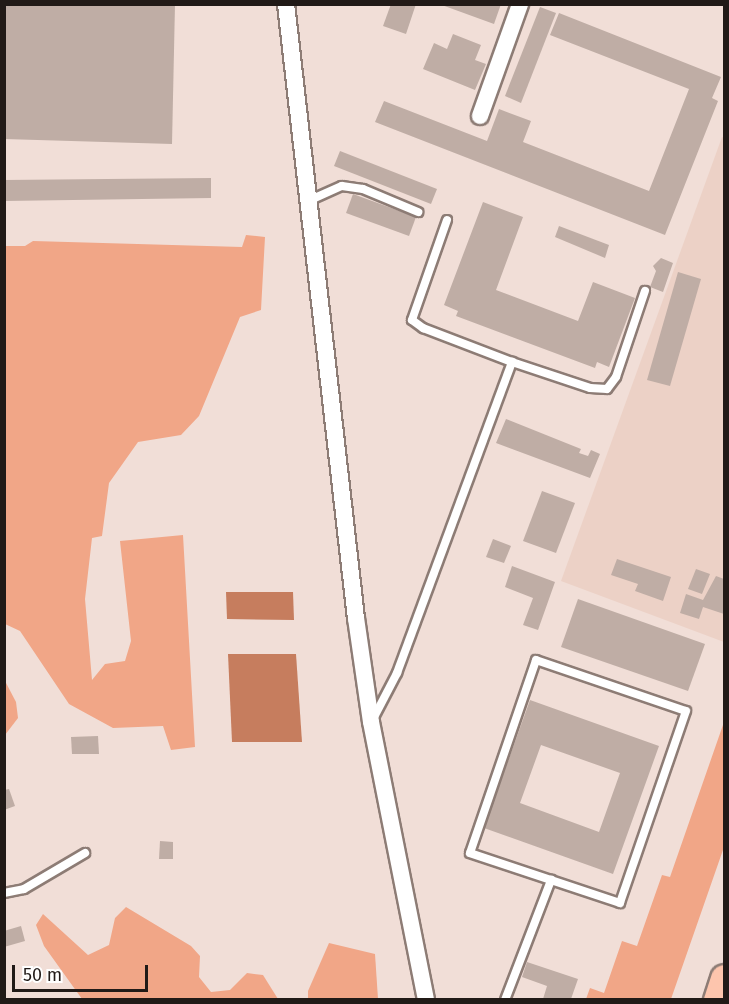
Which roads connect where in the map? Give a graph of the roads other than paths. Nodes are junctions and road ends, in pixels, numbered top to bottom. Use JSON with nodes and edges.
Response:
{"nodes":[{"id":1,"x":286,"y":4,"type":"edge"},
{"id":2,"x":520,"y":4,"type":"edge"},
{"id":3,"x":480,"y":116,"type":"dead end"},
{"id":4,"x":308,"y":201,"type":"junction"},
{"id":5,"x":418,"y":212,"type":"dead end"},
{"id":6,"x":447,"y":220,"type":"dead end"},
{"id":7,"x":645,"y":291,"type":"dead end"},
{"id":8,"x":512,"y":362,"type":"junction"},
{"id":9,"x":371,"y":722,"type":"junction"},
{"id":10,"x":85,"y":854,"type":"dead end"},
{"id":11,"x":551,"y":880,"type":"junction"},
{"id":12,"x":4,"y":893,"type":"edge"},
{"id":13,"x":724,"y":978,"type":"edge"},
{"id":14,"x":426,"y":999,"type":"edge"},
{"id":15,"x":505,"y":999,"type":"edge"},
{"id":16,"x":717,"y":999,"type":"edge"}],
"edges":[{"from":1,"to":4,"type":"street"},
{"from":2,"to":3,"type":"street"},
{"from":4,"to":5,"type":"lane"},
{"from":4,"to":9,"type":"street"},
{"from":6,"to":8,"type":"lane"},
{"from":7,"to":8,"type":"lane"},
{"from":8,"to":9,"type":"lane"},
{"from":9,"to":14,"type":"street"},
{"from":10,"to":12,"type":"lane"},
{"from":11,"to":11,"type":"lane"},
{"from":11,"to":15,"type":"lane"},
{"from":13,"to":16,"type":"main road"}]}
